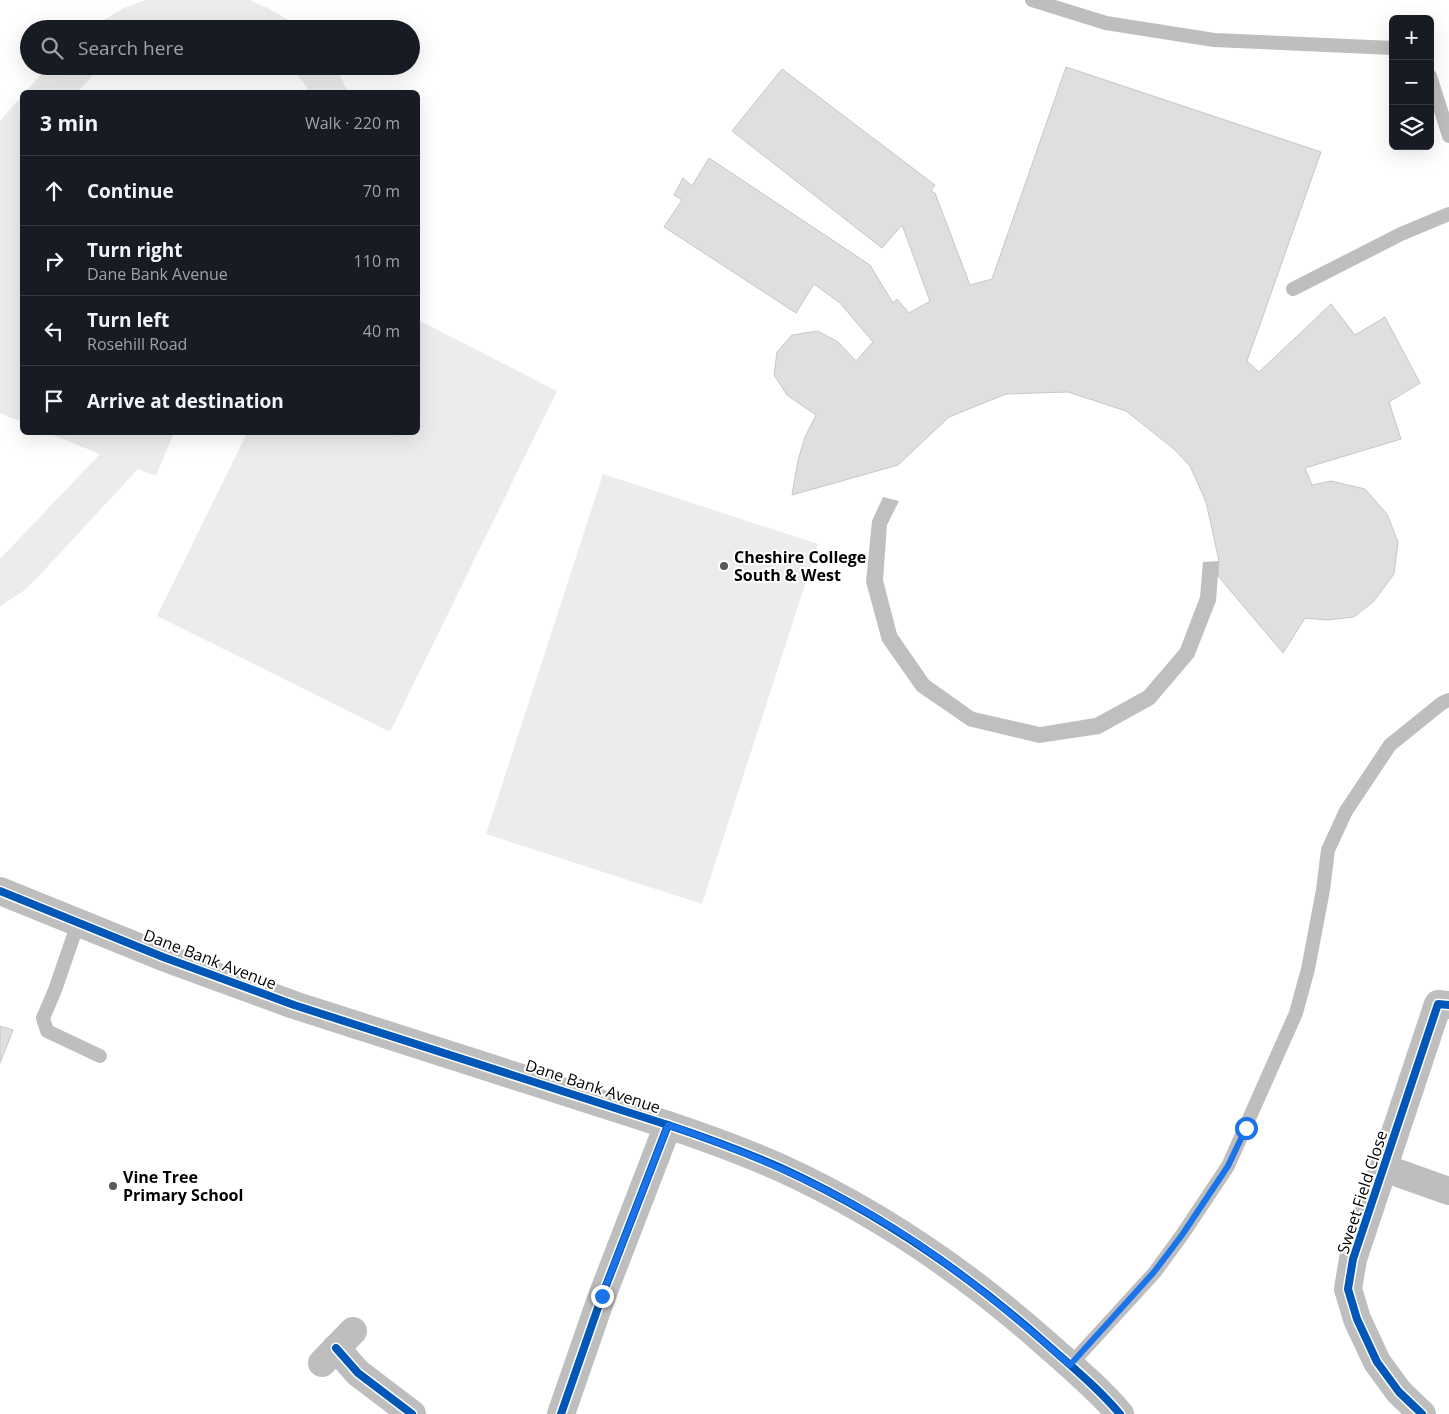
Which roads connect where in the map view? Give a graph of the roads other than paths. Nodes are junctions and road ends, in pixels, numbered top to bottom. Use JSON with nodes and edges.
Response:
{"nodes":[{"id":1,"x":1032,"y":0,"type":"edge"},
{"id":2,"x":1389,"y":48,"type":"edge"},
{"id":3,"x":1434,"y":89,"type":"edge"},
{"id":4,"x":1449,"y":136,"type":"edge"},
{"id":5,"x":1449,"y":214,"type":"edge"},
{"id":6,"x":1293,"y":289,"type":"dead end"},
{"id":7,"x":1449,"y":700,"type":"edge"},
{"id":8,"x":0,"y":891,"type":"edge"},
{"id":9,"x":78,"y":922,"type":"junction"},
{"id":10,"x":1449,"y":1005,"type":"edge"},
{"id":11,"x":100,"y":1056,"type":"dead end"},
{"id":12,"x":668,"y":1125,"type":"junction"},
{"id":13,"x":1384,"y":1168,"type":"junction"},
{"id":14,"x":1449,"y":1191,"type":"edge"},
{"id":15,"x":337,"y":1348,"type":"dead end"},
{"id":16,"x":1070,"y":1365,"type":"junction"},
{"id":17,"x":412,"y":1414,"type":"edge"},
{"id":18,"x":561,"y":1414,"type":"edge"},
{"id":19,"x":1120,"y":1414,"type":"edge"},
{"id":20,"x":1422,"y":1414,"type":"edge"}],
"edges":[{"from":1,"to":2,"type":"lane"},
{"from":3,"to":4,"type":"lane"},
{"from":5,"to":6,"type":"lane"},
{"from":7,"to":16,"type":"lane"},
{"from":8,"to":9,"type":"street","name":"Dane Bank Avenue"},
{"from":9,"to":11,"type":"lane"},
{"from":9,"to":12,"type":"street","name":"Dane Bank Avenue"},
{"from":10,"to":13,"type":"street","name":"Sweet Field Close"},
{"from":12,"to":16,"type":"street","name":"Dane Bank Avenue"},
{"from":12,"to":18,"type":"street"},
{"from":13,"to":14,"type":"street"},
{"from":13,"to":20,"type":"street","name":"Sweet Field Close"},
{"from":15,"to":17,"type":"street"},
{"from":16,"to":19,"type":"street","name":"Dane Bank Avenue"}]}
